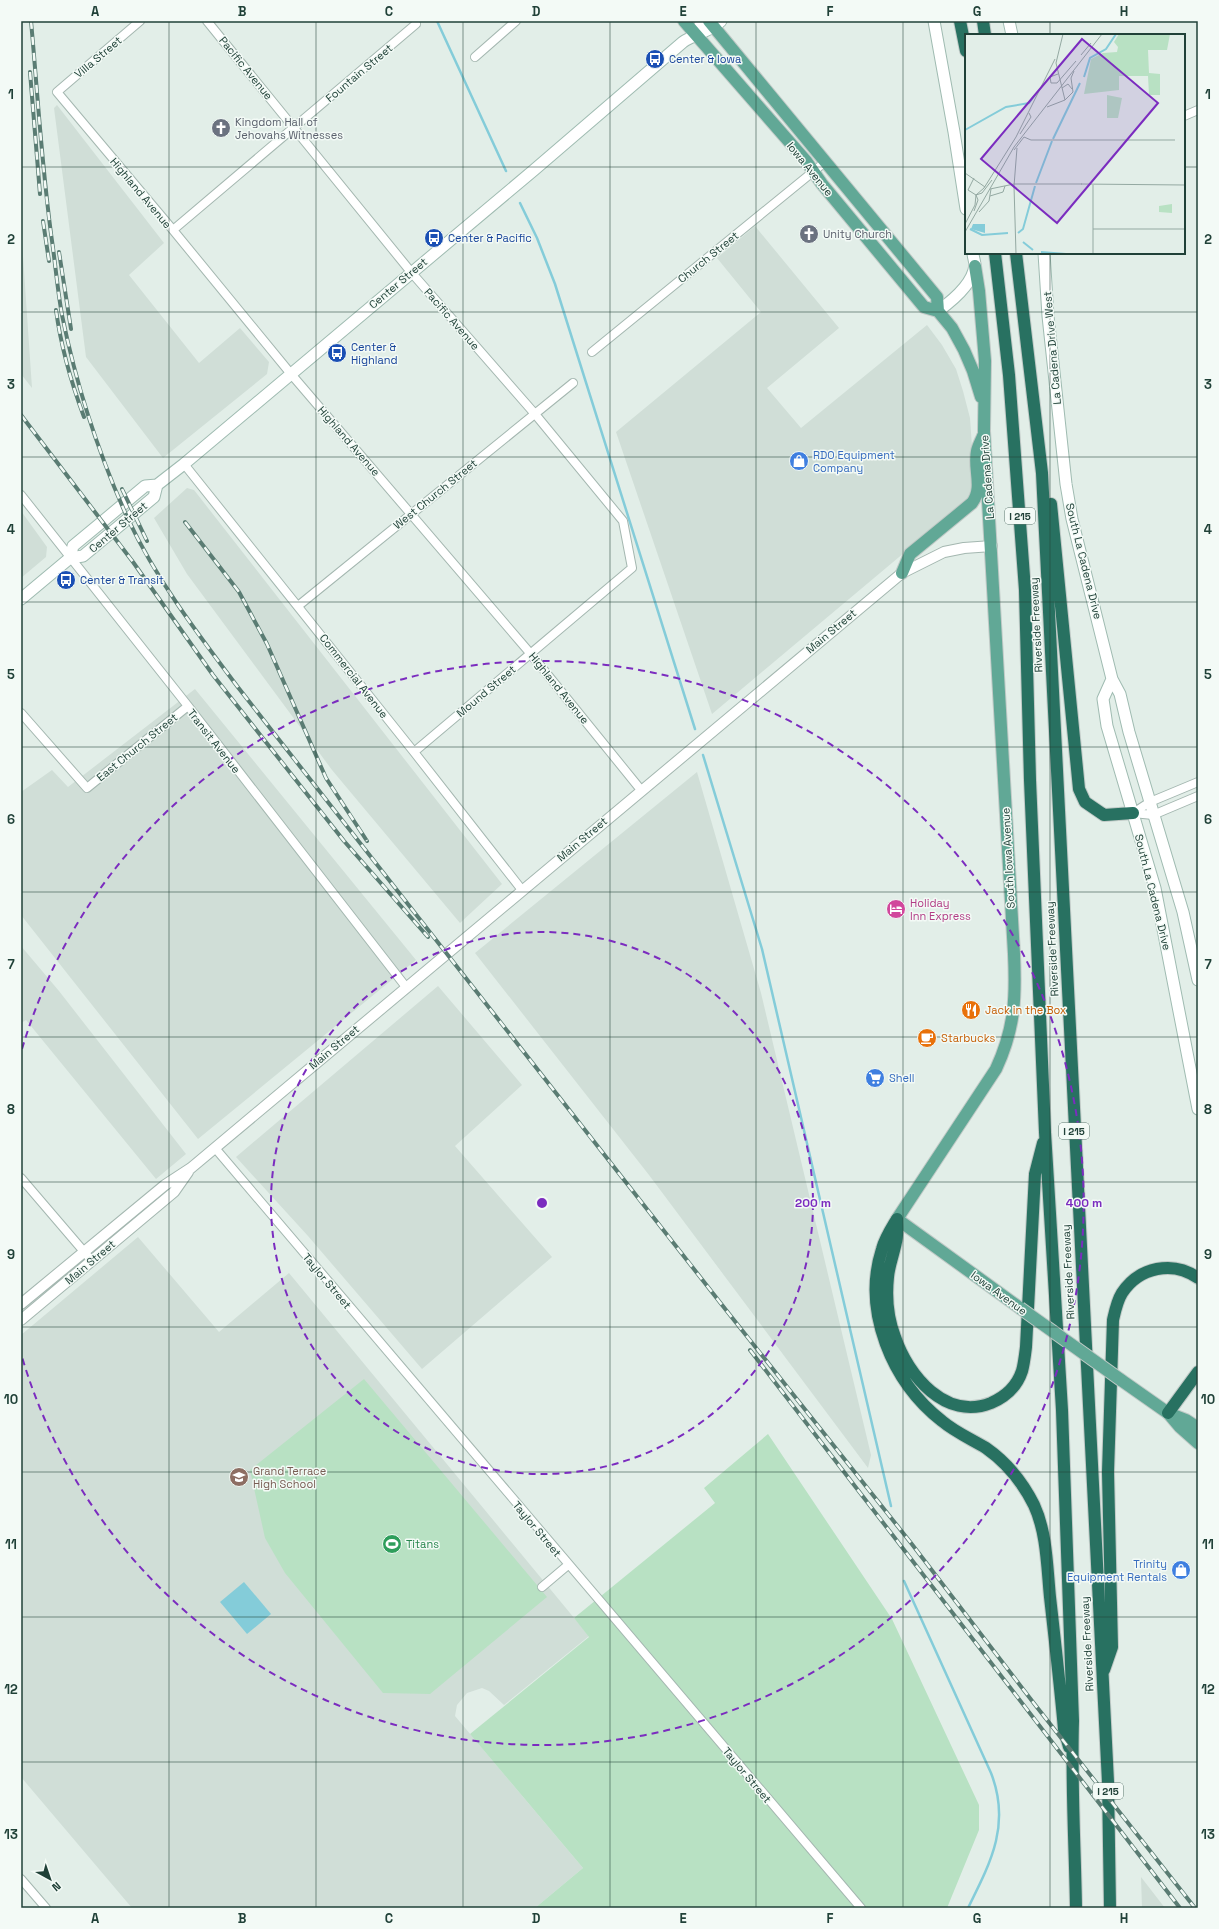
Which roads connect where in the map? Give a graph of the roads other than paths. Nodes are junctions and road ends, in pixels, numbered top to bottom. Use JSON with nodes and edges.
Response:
{"nodes":[{"id":1,"x":140,"y":21,"type":"edge"},
{"id":2,"x":207,"y":21,"type":"edge"},
{"id":3,"x":516,"y":21,"type":"edge"},
{"id":4,"x":684,"y":21,"type":"edge"},
{"id":5,"x":702,"y":21,"type":"edge"},
{"id":6,"x":934,"y":21,"type":"edge"},
{"id":7,"x":960,"y":21,"type":"edge"},
{"id":8,"x":983,"y":21,"type":"edge"},
{"id":9,"x":1009,"y":21,"type":"edge"},
{"id":10,"x":715,"y":23,"type":"edge"},
{"id":11,"x":416,"y":24,"type":"dead end"},
{"id":12,"x":696,"y":34,"type":"junction"},
{"id":13,"x":985,"y":34,"type":"edge"},
{"id":14,"x":1012,"y":34,"type":"edge"},
{"id":15,"x":965,"y":46,"type":"edge"},
{"id":16,"x":475,"y":57,"type":"dead end"},
{"id":17,"x":57,"y":92,"type":"joint"},
{"id":18,"x":1198,"y":110,"type":"edge"},
{"id":19,"x":1185,"y":116,"type":"edge"},
{"id":20,"x":294,"y":128,"type":"junction"},
{"id":21,"x":825,"y":162,"type":"junction"},
{"id":22,"x":813,"y":171,"type":"junction"},
{"id":23,"x":965,"y":203,"type":"edge"},
{"id":24,"x":173,"y":230,"type":"junction"},
{"id":25,"x":973,"y":254,"type":"edge"},
{"id":26,"x":995,"y":254,"type":"edge"},
{"id":27,"x":1016,"y":254,"type":"edge"},
{"id":28,"x":1044,"y":254,"type":"edge"},
{"id":29,"x":975,"y":266,"type":"junction"},
{"id":30,"x":411,"y":272,"type":"junction"},
{"id":31,"x":938,"y":311,"type":"junction"},
{"id":32,"x":592,"y":352,"type":"dead end"},
{"id":33,"x":291,"y":374,"type":"junction"},
{"id":34,"x":573,"y":383,"type":"dead end"},
{"id":35,"x":984,"y":408,"type":"junction"},
{"id":36,"x":534,"y":414,"type":"junction"},
{"id":37,"x":984,"y":431,"type":"junction"},
{"id":38,"x":1061,"y":442,"type":"joint"},
{"id":39,"x":184,"y":464,"type":"junction"},
{"id":40,"x":1042,"y":473,"type":"junction"},
{"id":41,"x":21,"y":496,"type":"edge"},
{"id":42,"x":411,"y":514,"type":"junction"},
{"id":43,"x":992,"y":546,"type":"junction"},
{"id":44,"x":70,"y":558,"type":"junction"},
{"id":45,"x":632,"y":568,"type":"joint"},
{"id":46,"x":902,"y":572,"type":"junction"},
{"id":47,"x":21,"y":598,"type":"edge"},
{"id":48,"x":298,"y":606,"type":"junction"},
{"id":49,"x":530,"y":654,"type":"junction"},
{"id":50,"x":1112,"y":679,"type":"junction"},
{"id":51,"x":188,"y":706,"type":"junction"},
{"id":52,"x":21,"y":713,"type":"edge"},
{"id":53,"x":414,"y":752,"type":"junction"},
{"id":54,"x":1198,"y":782,"type":"edge"},
{"id":55,"x":642,"y":790,"type":"junction"},
{"id":56,"x":1198,"y":796,"type":"edge"},
{"id":57,"x":1150,"y":802,"type":"junction"},
{"id":58,"x":1132,"y":813,"type":"junction"},
{"id":59,"x":1153,"y":815,"type":"junction"},
{"id":60,"x":522,"y":890,"type":"junction"},
{"id":61,"x":1198,"y":980,"type":"edge"},
{"id":62,"x":406,"y":987,"type":"junction"},
{"id":63,"x":1198,"y":1109,"type":"edge"},
{"id":64,"x":1045,"y":1132,"type":"junction"},
{"id":65,"x":215,"y":1148,"type":"junction"},
{"id":66,"x":191,"y":1168,"type":"junction"},
{"id":67,"x":21,"y":1178,"type":"edge"},
{"id":68,"x":897,"y":1219,"type":"junction"},
{"id":69,"x":84,"y":1252,"type":"junction"},
{"id":70,"x":92,"y":1261,"type":"junction"},
{"id":71,"x":1198,"y":1278,"type":"edge"},
{"id":72,"x":21,"y":1304,"type":"edge"},
{"id":73,"x":21,"y":1320,"type":"edge"},
{"id":74,"x":1198,"y":1372,"type":"edge"},
{"id":75,"x":1168,"y":1413,"type":"junction"},
{"id":76,"x":1198,"y":1428,"type":"edge"},
{"id":77,"x":1198,"y":1443,"type":"edge"},
{"id":78,"x":568,"y":1565,"type":"junction"},
{"id":79,"x":542,"y":1587,"type":"dead end"},
{"id":80,"x":1102,"y":1674,"type":"junction"},
{"id":81,"x":1072,"y":1757,"type":"junction"},
{"id":82,"x":21,"y":1879,"type":"edge"},
{"id":83,"x":46,"y":1908,"type":"edge"},
{"id":84,"x":860,"y":1908,"type":"edge"},
{"id":85,"x":1076,"y":1908,"type":"edge"},
{"id":86,"x":1110,"y":1908,"type":"edge"}],
"edges":[{"from":1,"to":17,"type":"street","name":"Villa Street"},
{"from":2,"to":20,"type":"street","name":"Pacific Avenue"},
{"from":3,"to":16,"type":"street"},
{"from":4,"to":12,"type":"main road","name":"Iowa Avenue"},
{"from":5,"to":12,"type":"main road"},
{"from":6,"to":23,"type":"main road"},
{"from":7,"to":15,"type":"highway"},
{"from":8,"to":13,"type":"highway"},
{"from":9,"to":14,"type":"main road"},
{"from":10,"to":12,"type":"main road","name":"Center Street"},
{"from":10,"to":21,"type":"main road","name":"Iowa Avenue"},
{"from":11,"to":20,"type":"street","name":"Fountain Street"},
{"from":12,"to":22,"type":"main road","name":"Iowa Avenue"},
{"from":12,"to":30,"type":"main road","name":"Center Street"},
{"from":17,"to":24,"type":"street","name":"Highland Avenue"},
{"from":18,"to":19,"type":"street"},
{"from":20,"to":24,"type":"street","name":"Fountain Street"},
{"from":20,"to":30,"type":"street","name":"Pacific Avenue"},
{"from":21,"to":22,"type":"street","name":"Church Street"},
{"from":21,"to":31,"type":"main road","name":"Iowa Avenue"},
{"from":22,"to":31,"type":"main road","name":"Iowa Avenue"},
{"from":22,"to":32,"type":"street","name":"Church Street"},
{"from":24,"to":33,"type":"street","name":"Highland Avenue"},
{"from":25,"to":29,"type":"main road"},
{"from":26,"to":64,"type":"highway","name":"Riverside Freeway","number":"I 215"},
{"from":27,"to":40,"type":"highway","name":"Riverside Freeway","number":"I 215"},
{"from":28,"to":38,"type":"main road","name":"La Cadena Drive West"},
{"from":29,"to":31,"type":"main road"},
{"from":29,"to":35,"type":"main road","name":"La Cadena Drive"},
{"from":30,"to":33,"type":"main road","name":"Center Street"},
{"from":30,"to":36,"type":"street","name":"Pacific Avenue"},
{"from":31,"to":35,"type":"main road","name":"Iowa Avenue"},
{"from":33,"to":39,"type":"main road","name":"Center Street"},
{"from":33,"to":42,"type":"street","name":"Highland Avenue"},
{"from":34,"to":36,"type":"street","name":"West Church Street"},
{"from":35,"to":37,"type":"main road","name":"La Cadena Drive"},
{"from":36,"to":42,"type":"street","name":"West Church Street"},
{"from":36,"to":45,"type":"street","name":"Pacific Avenue"},
{"from":37,"to":43,"type":"main road","name":"La Cadena Drive"},
{"from":37,"to":46,"type":"main road"},
{"from":38,"to":50,"type":"main road","name":"South La Cadena Drive"},
{"from":39,"to":44,"type":"main road","name":"Center Street"},
{"from":39,"to":48,"type":"street","name":"Commercial Avenue"},
{"from":40,"to":58,"type":"highway"},
{"from":40,"to":80,"type":"highway","name":"Riverside Freeway","number":"I 215"},
{"from":41,"to":44,"type":"street","name":"Transit Avenue"},
{"from":42,"to":48,"type":"street","name":"West Church Street"},
{"from":42,"to":49,"type":"street","name":"Highland Avenue"},
{"from":43,"to":46,"type":"street","name":"Main Street"},
{"from":43,"to":68,"type":"main road","name":"South Iowa Avenue"},
{"from":44,"to":47,"type":"main road","name":"Center Street"},
{"from":44,"to":51,"type":"street","name":"Transit Avenue"},
{"from":45,"to":49,"type":"street","name":"Mound Street"},
{"from":46,"to":55,"type":"street","name":"Main Street"},
{"from":48,"to":53,"type":"street","name":"Commercial Avenue"},
{"from":49,"to":53,"type":"street","name":"Mound Street"},
{"from":49,"to":55,"type":"street","name":"Highland Avenue"},
{"from":50,"to":57,"type":"main road","name":"South La Cadena Drive"},
{"from":50,"to":58,"type":"main road","name":"South La Cadena Drive"},
{"from":51,"to":52,"type":"street","name":"East Church Street"},
{"from":51,"to":62,"type":"street","name":"Transit Avenue"},
{"from":53,"to":60,"type":"street","name":"Commercial Avenue"},
{"from":54,"to":57,"type":"street"},
{"from":55,"to":60,"type":"street","name":"Main Street"},
{"from":56,"to":59,"type":"street"},
{"from":57,"to":58,"type":"street"},
{"from":57,"to":59,"type":"main road","name":"South La Cadena Drive"},
{"from":58,"to":59,"type":"street"},
{"from":58,"to":63,"type":"main road","name":"South La Cadena Drive"},
{"from":59,"to":61,"type":"main road","name":"South La Cadena Drive"},
{"from":60,"to":62,"type":"street","name":"Main Street"},
{"from":62,"to":65,"type":"street","name":"Main Street"},
{"from":64,"to":68,"type":"highway"},
{"from":64,"to":81,"type":"highway","name":"Riverside Freeway","number":"I 215"},
{"from":65,"to":66,"type":"street","name":"Main Street"},
{"from":65,"to":78,"type":"street","name":"Taylor Street"},
{"from":66,"to":69,"type":"street","name":"Main Street"},
{"from":66,"to":70,"type":"street","name":"Main Street"},
{"from":67,"to":69,"type":"street"},
{"from":68,"to":75,"type":"main road","name":"Iowa Avenue","bridge":true},
{"from":68,"to":81,"type":"highway"},
{"from":69,"to":70,"type":"street"},
{"from":69,"to":72,"type":"street","name":"Main Street"},
{"from":70,"to":73,"type":"street","name":"Main Street"},
{"from":71,"to":80,"type":"highway"},
{"from":74,"to":75,"type":"highway"},
{"from":75,"to":76,"type":"main road","name":"Iowa Avenue"},
{"from":75,"to":77,"type":"main road","name":"Iowa Avenue"},
{"from":78,"to":79,"type":"street"},
{"from":78,"to":84,"type":"street","name":"Taylor Street"},
{"from":80,"to":86,"type":"highway","name":"Riverside Freeway","number":"I 215"},
{"from":81,"to":85,"type":"highway","name":"Riverside Freeway","number":"I 215"},
{"from":82,"to":83,"type":"street"}]}
